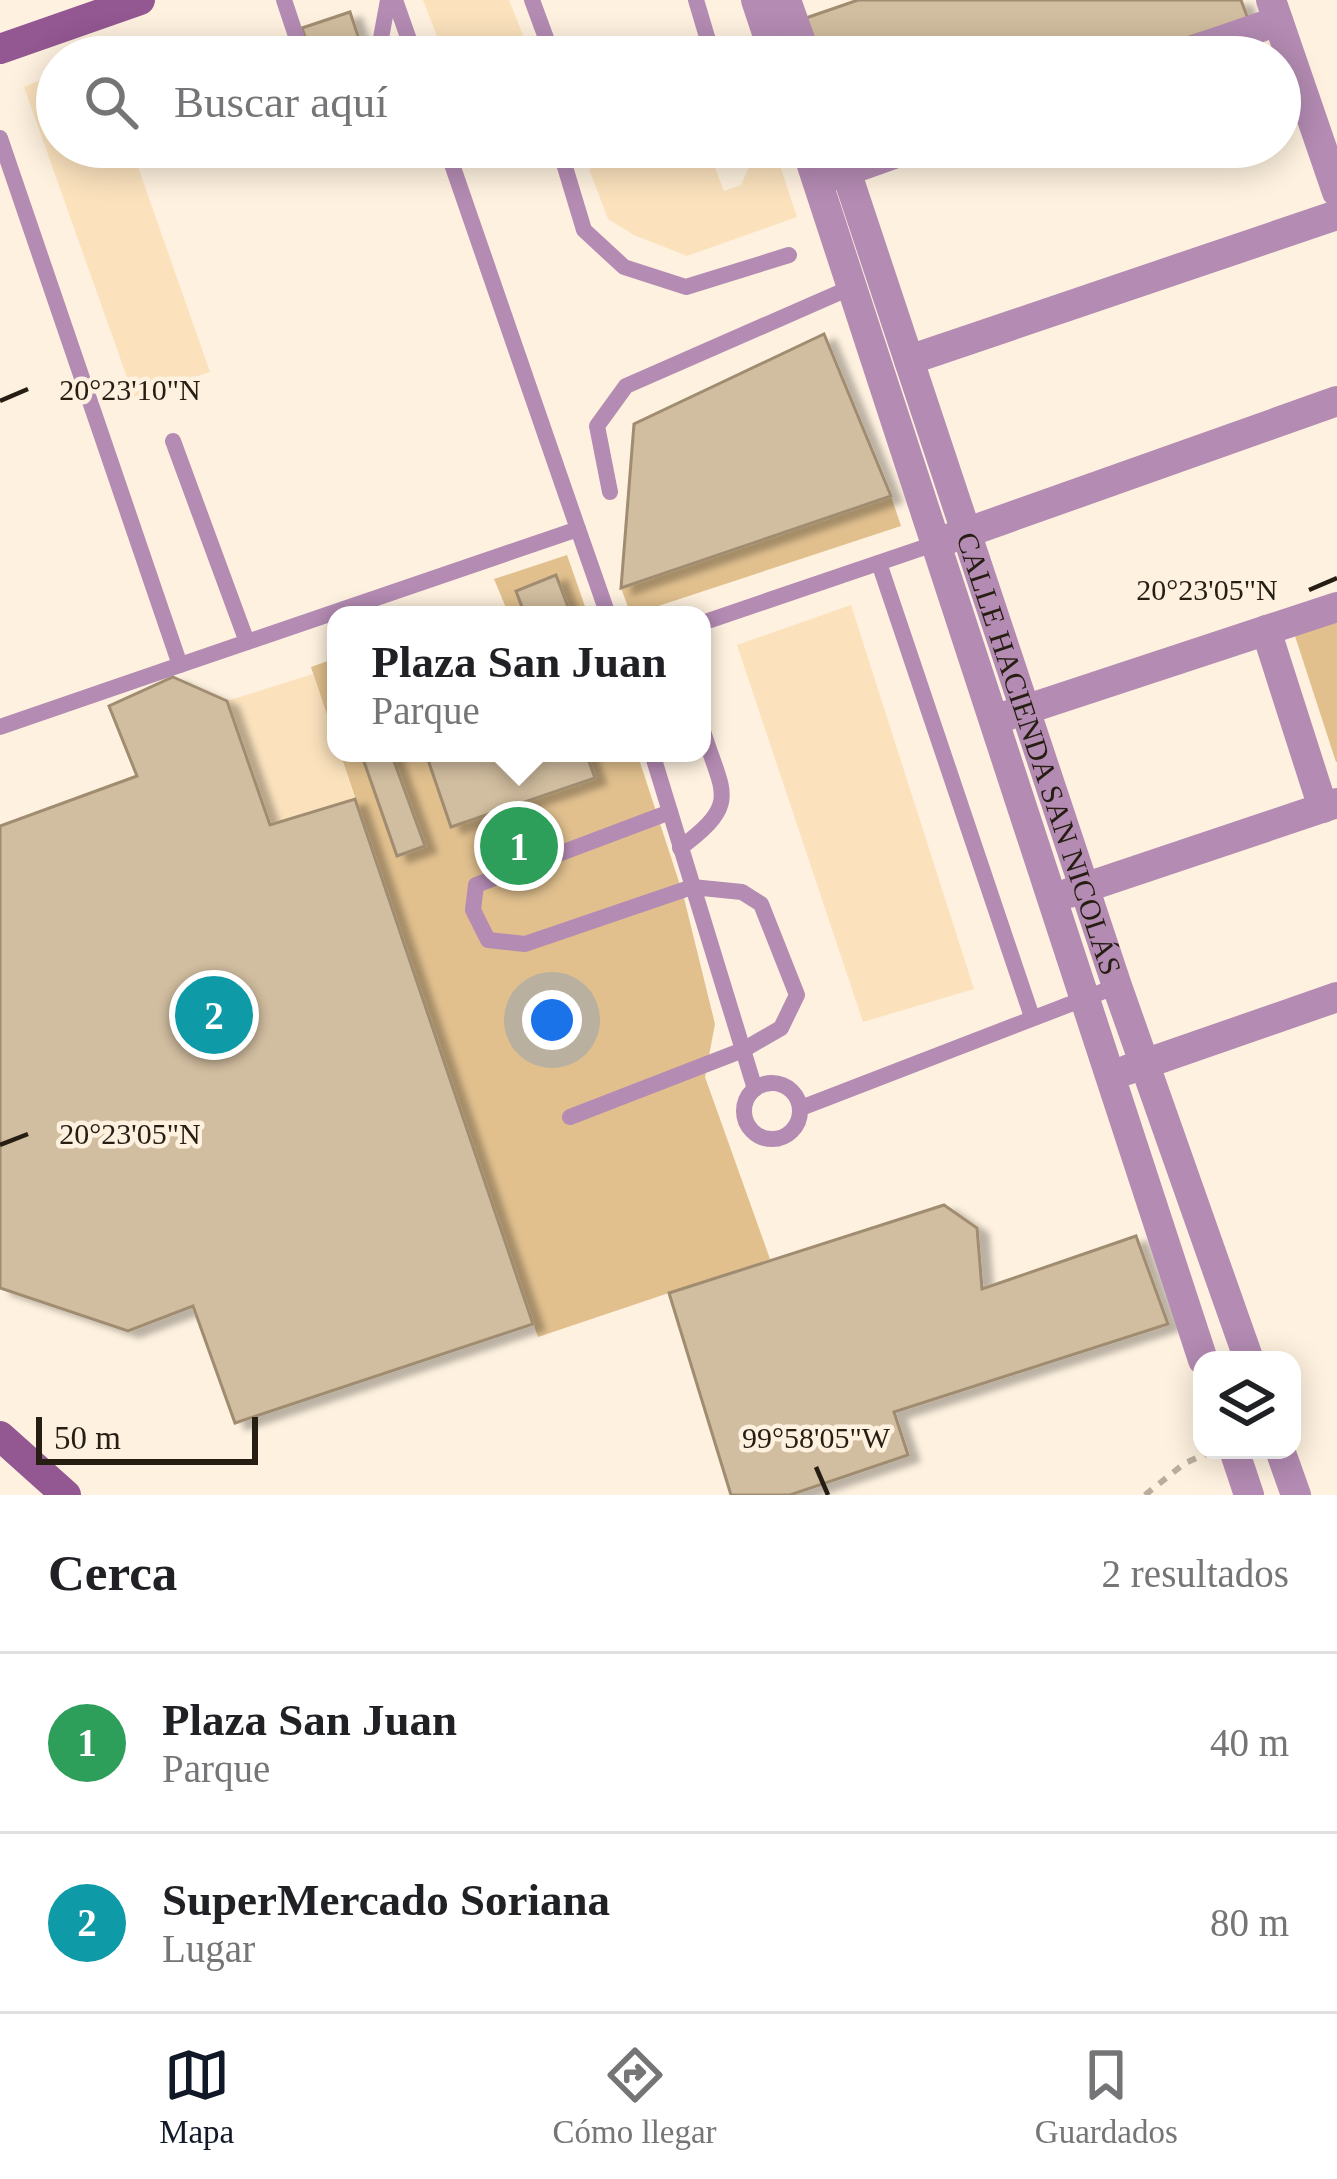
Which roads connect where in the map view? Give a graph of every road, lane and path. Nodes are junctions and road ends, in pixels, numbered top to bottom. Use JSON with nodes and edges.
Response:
{"nodes":[{"id":1,"x":140,"y":0,"type":"edge"},
{"id":2,"x":284,"y":0,"type":"edge"},
{"id":3,"x":392,"y":0,"type":"edge"},
{"id":4,"x":532,"y":0,"type":"edge"},
{"id":5,"x":696,"y":0,"type":"edge"},
{"id":6,"x":756,"y":0,"type":"edge"},
{"id":7,"x":794,"y":2,"type":"edge"},
{"id":8,"x":1275,"y":10,"type":"edge"},
{"id":9,"x":39,"y":36,"type":"edge"},
{"id":10,"x":296,"y":36,"type":"edge"},
{"id":11,"x":382,"y":36,"type":"edge"},
{"id":12,"x":407,"y":36,"type":"edge"},
{"id":13,"x":545,"y":36,"type":"edge"},
{"id":14,"x":707,"y":36,"type":"edge"},
{"id":15,"x":768,"y":36,"type":"edge"},
{"id":16,"x":801,"y":36,"type":"edge"},
{"id":17,"x":1219,"y":36,"type":"edge"},
{"id":18,"x":36,"y":37,"type":"edge"},
{"id":19,"x":0,"y":50,"type":"edge"},
{"id":20,"x":1301,"y":86,"type":"edge"},
{"id":21,"x":2,"y":146,"type":"edge"},
{"id":22,"x":453,"y":168,"type":"edge"},
{"id":23,"x":566,"y":168,"type":"edge"},
{"id":24,"x":834,"y":168,"type":"edge"},
{"id":25,"x":835,"y":168,"type":"edge"},
{"id":26,"x":1337,"y":192,"type":"edge"},
{"id":27,"x":1337,"y":215,"type":"edge"},
{"id":28,"x":788,"y":255,"type":"dead end"},
{"id":29,"x":852,"y":286,"type":"junction"},
{"id":30,"x":909,"y":359,"type":"junction"},
{"id":31,"x":1337,"y":401,"type":"edge"},
{"id":32,"x":173,"y":441,"type":"dead end"},
{"id":33,"x":610,"y":493,"type":"dead end"},
{"id":34,"x":578,"y":529,"type":"junction"},
{"id":35,"x":966,"y":532,"type":"junction"},
{"id":36,"x":934,"y":544,"type":"junction"},
{"id":37,"x":879,"y":563,"type":"junction"},
{"id":38,"x":352,"y":606,"type":"edge"},
{"id":39,"x":605,"y":606,"type":"edge"},
{"id":40,"x":1337,"y":607,"type":"edge"},
{"id":41,"x":327,"y":615,"type":"edge"},
{"id":42,"x":711,"y":620,"type":"edge"},
{"id":43,"x":1266,"y":630,"type":"junction"},
{"id":44,"x":247,"y":642,"type":"junction"},
{"id":45,"x":180,"y":665,"type":"junction"},
{"id":46,"x":1023,"y":709,"type":"junction"},
{"id":47,"x":993,"y":722,"type":"junction"},
{"id":48,"x":0,"y":727,"type":"edge"},
{"id":49,"x":711,"y":758,"type":"edge"},
{"id":50,"x":655,"y":762,"type":"edge"},
{"id":51,"x":1330,"y":806,"type":"edge"},
{"id":52,"x":670,"y":812,"type":"junction"},
{"id":53,"x":680,"y":848,"type":"junction"},
{"id":54,"x":692,"y":887,"type":"junction"},
{"id":55,"x":1087,"y":887,"type":"junction"},
{"id":56,"x":1051,"y":899,"type":"junction"},
{"id":57,"x":1117,"y":986,"type":"junction"},
{"id":58,"x":1337,"y":997,"type":"edge"},
{"id":59,"x":1082,"y":998,"type":"junction"},
{"id":60,"x":1032,"y":1017,"type":"junction"},
{"id":61,"x":743,"y":1050,"type":"junction"},
{"id":62,"x":1145,"y":1064,"type":"junction"},
{"id":63,"x":1108,"y":1076,"type":"junction"},
{"id":64,"x":755,"y":1089,"type":"junction"},
{"id":65,"x":801,"y":1108,"type":"junction"},
{"id":66,"x":570,"y":1117,"type":"dead end"},
{"id":67,"x":1200,"y":1351,"type":"edge"},
{"id":68,"x":1246,"y":1351,"type":"edge"},
{"id":69,"x":0,"y":1436,"type":"edge"},
{"id":70,"x":1193,"y":1459,"type":"edge"},
{"id":71,"x":1237,"y":1459,"type":"edge"},
{"id":72,"x":1283,"y":1459,"type":"edge"},
{"id":73,"x":66,"y":1495,"type":"edge"},
{"id":74,"x":1144,"y":1495,"type":"edge"},
{"id":75,"x":1249,"y":1495,"type":"edge"},
{"id":76,"x":1296,"y":1495,"type":"edge"}],
"edges":[{"from":1,"to":9,"type":"street"},
{"from":2,"to":10,"type":"lane"},
{"from":3,"to":11,"type":"lane"},
{"from":3,"to":12,"type":"lane"},
{"from":4,"to":13,"type":"lane"},
{"from":5,"to":14,"type":"lane"},
{"from":6,"to":15,"type":"street"},
{"from":7,"to":16,"type":"street"},
{"from":8,"to":17,"type":"street"},
{"from":18,"to":19,"type":"street"},
{"from":20,"to":26,"type":"street"},
{"from":21,"to":45,"type":"lane"},
{"from":22,"to":34,"type":"lane"},
{"from":23,"to":28,"type":"lane"},
{"from":24,"to":29,"type":"street","name":"CALLE HACIENDA SAN NICOLÁS"},
{"from":25,"to":30,"type":"street","name":"CALLE HACIENDA SAN NICOLÁS"},
{"from":27,"to":30,"type":"street"},
{"from":29,"to":33,"type":"lane"},
{"from":29,"to":36,"type":"street","name":"CALLE HACIENDA SAN NICOLÁS"},
{"from":30,"to":35,"type":"street","name":"CALLE HACIENDA SAN NICOLÁS"},
{"from":31,"to":35,"type":"street"},
{"from":32,"to":44,"type":"lane"},
{"from":34,"to":38,"type":"lane"},
{"from":34,"to":39,"type":"lane"},
{"from":35,"to":36,"type":"street"},
{"from":35,"to":46,"type":"street","name":"CALLE HACIENDA SAN NICOLÁS"},
{"from":36,"to":37,"type":"lane"},
{"from":36,"to":47,"type":"street","name":"CALLE HACIENDA SAN NICOLÁS"},
{"from":37,"to":42,"type":"lane"},
{"from":37,"to":60,"type":"lane"},
{"from":40,"to":43,"type":"street"},
{"from":41,"to":44,"type":"lane"},
{"from":43,"to":46,"type":"street"},
{"from":43,"to":51,"type":"street"},
{"from":44,"to":45,"type":"lane"},
{"from":45,"to":48,"type":"lane"},
{"from":46,"to":47,"type":"street"},
{"from":46,"to":55,"type":"street","name":"CALLE HACIENDA SAN NICOLÁS"},
{"from":47,"to":56,"type":"street","name":"CALLE HACIENDA SAN NICOLÁS"},
{"from":49,"to":53,"type":"lane"},
{"from":50,"to":52,"type":"lane"},
{"from":51,"to":55,"type":"street"},
{"from":52,"to":53,"type":"lane"},
{"from":52,"to":54,"type":"lane"},
{"from":53,"to":54,"type":"lane"},
{"from":54,"to":61,"type":"lane"},
{"from":54,"to":61,"type":"lane"},
{"from":55,"to":56,"type":"street"},
{"from":55,"to":57,"type":"street","name":"CALLE HACIENDA SAN NICOLÁS"},
{"from":56,"to":59,"type":"street","name":"CALLE HACIENDA SAN NICOLÁS"},
{"from":57,"to":59,"type":"lane"},
{"from":57,"to":62,"type":"street","name":"CALLE HACIENDA SAN NICOLÁS"},
{"from":58,"to":62,"type":"street"},
{"from":59,"to":60,"type":"lane"},
{"from":59,"to":63,"type":"street","name":"CALLE HACIENDA SAN NICOLÁS"},
{"from":60,"to":65,"type":"lane"},
{"from":61,"to":64,"type":"lane"},
{"from":61,"to":66,"type":"lane"},
{"from":62,"to":63,"type":"street"},
{"from":62,"to":68,"type":"street","name":"CALLE HACIENDA SAN NICOLÁS"},
{"from":63,"to":67,"type":"street","name":"CALLE HACIENDA SAN NICOLÁS"},
{"from":64,"to":65,"type":"lane"},
{"from":64,"to":65,"type":"lane"},
{"from":69,"to":73,"type":"street"},
{"from":70,"to":74,"type":"path"},
{"from":71,"to":75,"type":"street"},
{"from":72,"to":76,"type":"street"}]}
